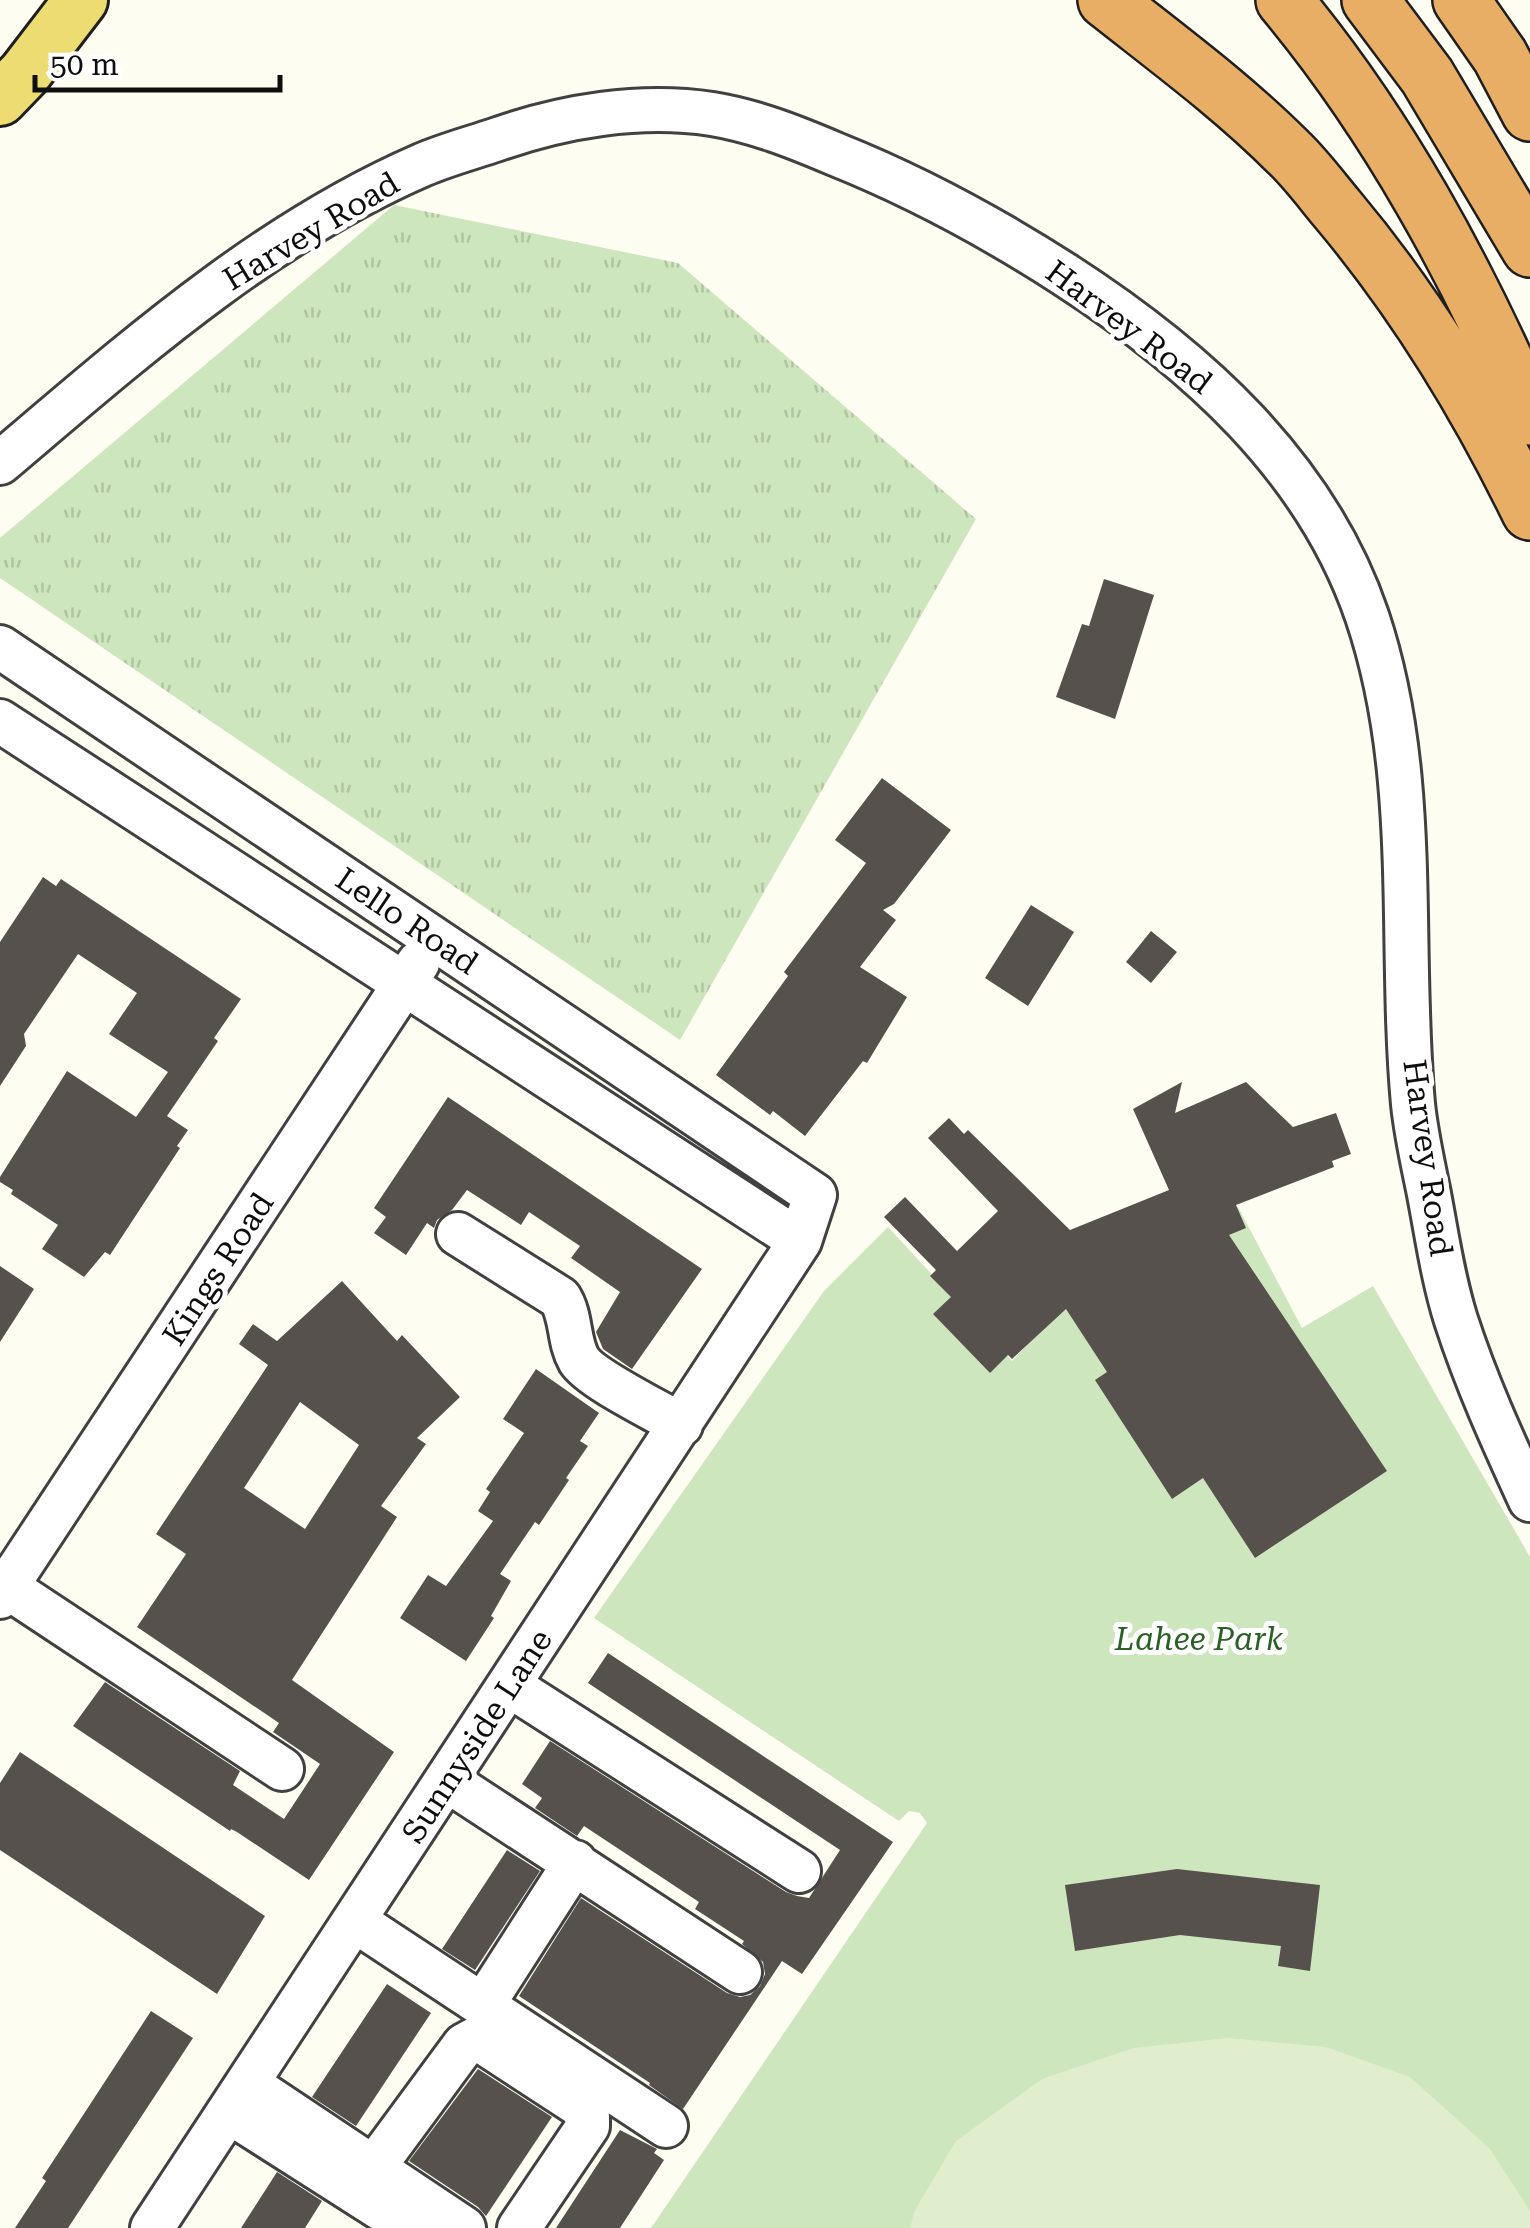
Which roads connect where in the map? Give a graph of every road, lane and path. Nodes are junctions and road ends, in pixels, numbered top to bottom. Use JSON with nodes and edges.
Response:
{"nodes":[{"id":1,"x":81,"y":0,"type":"edge"},
{"id":2,"x":1106,"y":0,"type":"edge"},
{"id":3,"x":1284,"y":0,"type":"edge"},
{"id":4,"x":1370,"y":0,"type":"edge"},
{"id":5,"x":1461,"y":0,"type":"edge"},
{"id":6,"x":0,"y":99,"type":"edge"},
{"id":7,"x":1530,"y":113,"type":"edge"},
{"id":8,"x":1530,"y":249,"type":"edge"},
{"id":9,"x":1530,"y":418,"type":"edge"},
{"id":10,"x":0,"y":463,"type":"edge"},
{"id":11,"x":1530,"y":512,"type":"edge"},
{"id":12,"x":0,"y":647,"type":"edge"},
{"id":13,"x":58,"y":686,"type":"junction"},
{"id":14,"x":7,"y":739,"type":"edge"},
{"id":15,"x":434,"y":939,"type":"junction"},
{"id":16,"x":404,"y":984,"type":"junction"},
{"id":17,"x":815,"y":1195,"type":"joint"},
{"id":18,"x":458,"y":1234,"type":"dead end"},
{"id":19,"x":800,"y":1242,"type":"junction"},
{"id":20,"x":681,"y":1425,"type":"junction"},
{"id":21,"x":1530,"y":1500,"type":"edge"},
{"id":22,"x":4,"y":1592,"type":"edge"},
{"id":23,"x":510,"y":1686,"type":"junction"},
{"id":24,"x":282,"y":1769,"type":"dead end"},
{"id":25,"x":448,"y":1781,"type":"junction"},
{"id":26,"x":576,"y":1862,"type":"junction"},
{"id":27,"x":799,"y":1871,"type":"dead end"},
{"id":28,"x":355,"y":1921,"type":"junction"},
{"id":29,"x":740,"y":1972,"type":"dead end"},
{"id":30,"x":483,"y":2005,"type":"junction"},
{"id":31,"x":238,"y":2098,"type":"junction"},
{"id":32,"x":666,"y":2126,"type":"dead end"},
{"id":33,"x":374,"y":2168,"type":"junction"},
{"id":34,"x":152,"y":2228,"type":"edge"},
{"id":35,"x":411,"y":2228,"type":"edge"},
{"id":36,"x":464,"y":2228,"type":"edge"},
{"id":37,"x":519,"y":2228,"type":"edge"}],
"edges":[{"from":1,"to":6,"type":"main road"},
{"from":2,"to":11,"type":"highway"},
{"from":3,"to":9,"type":"highway"},
{"from":4,"to":8,"type":"highway"},
{"from":5,"to":7,"type":"highway"},
{"from":10,"to":21,"type":"street","name":"Harvey Road"},
{"from":12,"to":13,"type":"street","name":"Lello Road"},
{"from":13,"to":14,"type":"street"},
{"from":13,"to":15,"type":"street","name":"Lello Road"},
{"from":14,"to":16,"type":"street","name":"Lello Road"},
{"from":15,"to":16,"type":"street","name":"Kings Road"},
{"from":15,"to":17,"type":"street","name":"Lello Road"},
{"from":16,"to":19,"type":"street","name":"Lello Road"},
{"from":16,"to":22,"type":"street","name":"Kings Road"},
{"from":17,"to":19,"type":"street","name":"Sunnyside Lane"},
{"from":18,"to":20,"type":"street"},
{"from":19,"to":20,"type":"street","name":"Sunnyside Lane"},
{"from":20,"to":23,"type":"street","name":"Sunnyside Lane"},
{"from":22,"to":24,"type":"street"},
{"from":23,"to":25,"type":"street","name":"Sunnyside Lane"},
{"from":23,"to":27,"type":"street"},
{"from":25,"to":26,"type":"street"},
{"from":25,"to":28,"type":"street","name":"Sunnyside Lane"},
{"from":26,"to":29,"type":"street"},
{"from":26,"to":30,"type":"street"},
{"from":28,"to":30,"type":"street"},
{"from":28,"to":31,"type":"street","name":"Sunnyside Lane"},
{"from":30,"to":32,"type":"street"},
{"from":31,"to":33,"type":"street"},
{"from":31,"to":34,"type":"street","name":"Sunnyside Lane"},
{"from":31,"to":35,"type":"street"},
{"from":33,"to":36,"type":"street"},
{"from":33,"to":37,"type":"street"}]}
